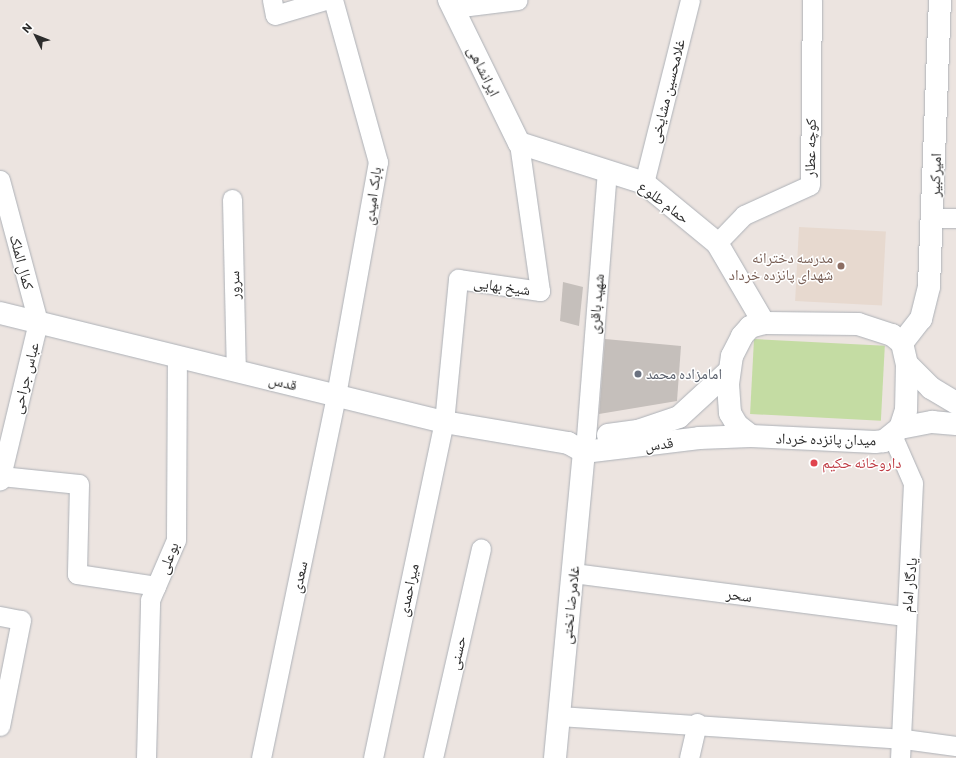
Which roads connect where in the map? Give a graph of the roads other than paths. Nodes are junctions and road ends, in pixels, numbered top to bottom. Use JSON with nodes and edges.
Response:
{"nodes":[{"id":1,"x":272,"y":0,"type":"edge"},
{"id":2,"x":326,"y":0,"type":"edge"},
{"id":3,"x":333,"y":0,"type":"edge"},
{"id":4,"x":518,"y":0,"type":"edge"},
{"id":5,"x":690,"y":0,"type":"edge"},
{"id":6,"x":812,"y":0,"type":"edge"},
{"id":7,"x":940,"y":0,"type":"edge"},
{"id":8,"x":451,"y":4,"type":"edge"},
{"id":9,"x":519,"y":143,"type":"junction"},
{"id":10,"x":607,"y":171,"type":"junction"},
{"id":11,"x":0,"y":180,"type":"edge"},
{"id":12,"x":644,"y":183,"type":"junction"},
{"id":13,"x":232,"y":200,"type":"dead end"},
{"id":14,"x":933,"y":218,"type":"junction"},
{"id":15,"x":956,"y":218,"type":"edge"},
{"id":16,"x":716,"y":243,"type":"junction"},
{"id":17,"x":0,"y":313,"type":"edge"},
{"id":18,"x":38,"y":322,"type":"junction"},
{"id":19,"x":764,"y":323,"type":"junction"},
{"id":20,"x":905,"y":353,"type":"junction"},
{"id":21,"x":177,"y":356,"type":"junction"},
{"id":22,"x":236,"y":371,"type":"junction"},
{"id":23,"x":729,"y":371,"type":"junction"},
{"id":24,"x":336,"y":396,"type":"junction"},
{"id":25,"x":956,"y":403,"type":"edge"},
{"id":26,"x":444,"y":422,"type":"junction"},
{"id":27,"x":956,"y":424,"type":"edge"},
{"id":28,"x":896,"y":432,"type":"junction"},
{"id":29,"x":751,"y":436,"type":"junction"},
{"id":30,"x":579,"y":444,"type":"junction"},
{"id":31,"x":0,"y":478,"type":"edge"},
{"id":32,"x":481,"y":548,"type":"dead end"},
{"id":33,"x":573,"y":573,"type":"junction"},
{"id":34,"x":156,"y":586,"type":"junction"},
{"id":35,"x":0,"y":616,"type":"edge"},
{"id":36,"x":905,"y":616,"type":"junction"},
{"id":37,"x":559,"y":716,"type":"junction"},
{"id":38,"x":697,"y":723,"type":"junction"},
{"id":39,"x":0,"y":726,"type":"edge"},
{"id":40,"x":904,"y":738,"type":"junction"},
{"id":41,"x":956,"y":746,"type":"edge"},
{"id":42,"x":146,"y":758,"type":"edge"},
{"id":43,"x":261,"y":758,"type":"edge"},
{"id":44,"x":373,"y":758,"type":"edge"},
{"id":45,"x":433,"y":758,"type":"edge"},
{"id":46,"x":555,"y":758,"type":"edge"},
{"id":47,"x":689,"y":758,"type":"edge"},
{"id":48,"x":900,"y":758,"type":"edge"}],
"edges":[{"from":1,"to":2,"type":"street"},
{"from":3,"to":24,"type":"street","name":"بابک امیدی"},
{"from":4,"to":8,"type":"street"},
{"from":5,"to":12,"type":"street","name":"غلامحسین مشایخی"},
{"from":6,"to":16,"type":"street","name":"کوچه عطار"},
{"from":7,"to":14,"type":"main road","name":"امیرکبیر"},
{"from":8,"to":9,"type":"main road","name":"ایرانشاهی"},
{"from":9,"to":10,"type":"main road","name":"حمام طلوع"},
{"from":9,"to":26,"type":"street","name":"شیخ بهایی"},
{"from":10,"to":12,"type":"main road","name":"حمام طلوع"},
{"from":10,"to":30,"type":"street","name":"شهید باقری"},
{"from":11,"to":18,"type":"street","name":"کمال الملک"},
{"from":12,"to":16,"type":"main road","name":"حمام طلوع"},
{"from":13,"to":22,"type":"street","name":"سرور"},
{"from":14,"to":15,"type":"street"},
{"from":14,"to":20,"type":"main road","name":"امیرکبیر"},
{"from":16,"to":19,"type":"main road","name":"حمام طلوع"},
{"from":17,"to":18,"type":"main road","name":"قدس"},
{"from":18,"to":21,"type":"main road","name":"قدس"},
{"from":18,"to":31,"type":"street","name":"عباس جراحی"},
{"from":19,"to":20,"type":"main road"},
{"from":19,"to":23,"type":"main road"},
{"from":20,"to":25,"type":"main road"},
{"from":20,"to":28,"type":"main road"},
{"from":21,"to":22,"type":"main road","name":"قدس"},
{"from":21,"to":34,"type":"street","name":"بوعلی"},
{"from":22,"to":24,"type":"main road","name":"قدس"},
{"from":23,"to":29,"type":"main road"},
{"from":23,"to":30,"type":"main road","name":"قدس"},
{"from":24,"to":26,"type":"main road","name":"قدس"},
{"from":24,"to":43,"type":"street","name":"سعدی"},
{"from":26,"to":30,"type":"main road","name":"قدس"},
{"from":26,"to":44,"type":"street","name":"میراحمدی"},
{"from":27,"to":28,"type":"main road","name":"میدان پانزده خرداد"},
{"from":28,"to":29,"type":"main road","name":"میدان پانزده خرداد"},
{"from":28,"to":36,"type":"street","name":"یادگار امام"},
{"from":29,"to":30,"type":"main road","name":"قدس"},
{"from":30,"to":33,"type":"main road","name":"غلامرضا تختی"},
{"from":31,"to":34,"type":"street"},
{"from":32,"to":45,"type":"street","name":"حسنی"},
{"from":33,"to":36,"type":"street","name":"سحر"},
{"from":33,"to":37,"type":"main road","name":"غلامرضا تختی"},
{"from":34,"to":42,"type":"street","name":"بوعلی"},
{"from":35,"to":39,"type":"street"},
{"from":36,"to":40,"type":"street","name":"یادگار امام"},
{"from":37,"to":38,"type":"street"},
{"from":37,"to":46,"type":"main road","name":"غلامرضا تختی"},
{"from":38,"to":40,"type":"street"},
{"from":38,"to":47,"type":"street"},
{"from":40,"to":41,"type":"street"},
{"from":40,"to":48,"type":"street","name":"یادگار امام"}]}
